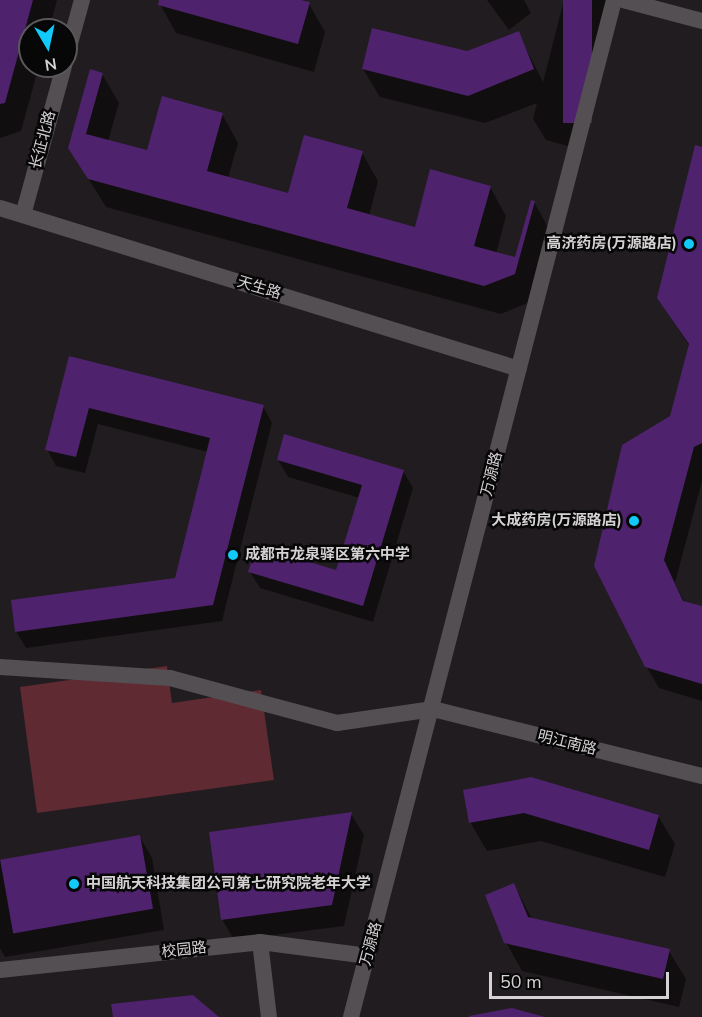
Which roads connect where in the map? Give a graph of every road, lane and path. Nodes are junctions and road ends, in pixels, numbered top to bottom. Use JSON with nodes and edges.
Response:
{"nodes":[{"id":1,"x":82,"y":0,"type":"edge"},
{"id":2,"x":614,"y":0,"type":"edge"},
{"id":3,"x":623,"y":0,"type":"edge"},
{"id":4,"x":77,"y":18,"type":"edge"},
{"id":5,"x":702,"y":21,"type":"edge"},
{"id":6,"x":61,"y":78,"type":"edge"},
{"id":7,"x":0,"y":208,"type":"edge"},
{"id":8,"x":23,"y":215,"type":"junction"},
{"id":9,"x":519,"y":369,"type":"junction"},
{"id":10,"x":0,"y":667,"type":"edge"},
{"id":11,"x":433,"y":709,"type":"junction"},
{"id":12,"x":702,"y":776,"type":"edge"},
{"id":13,"x":260,"y":942,"type":"junction"},
{"id":14,"x":368,"y":956,"type":"junction"},
{"id":15,"x":0,"y":970,"type":"edge"},
{"id":16,"x":269,"y":1017,"type":"edge"},
{"id":17,"x":351,"y":1017,"type":"edge"}],
"edges":[{"from":1,"to":4,"type":"street"},
{"from":2,"to":9,"type":"street","name":"万源路"},
{"from":3,"to":5,"type":"street"},
{"from":6,"to":8,"type":"street","name":"长征北路"},
{"from":7,"to":8,"type":"street","name":"天生路"},
{"from":8,"to":9,"type":"street","name":"天生路"},
{"from":9,"to":11,"type":"street","name":"万源路"},
{"from":10,"to":11,"type":"street"},
{"from":11,"to":12,"type":"street","name":"明江南路"},
{"from":11,"to":14,"type":"street","name":"万源路"},
{"from":13,"to":14,"type":"street","name":"校园路"},
{"from":13,"to":15,"type":"street","name":"校园路"},
{"from":13,"to":16,"type":"street"},
{"from":14,"to":17,"type":"street","name":"万源路"}]}
